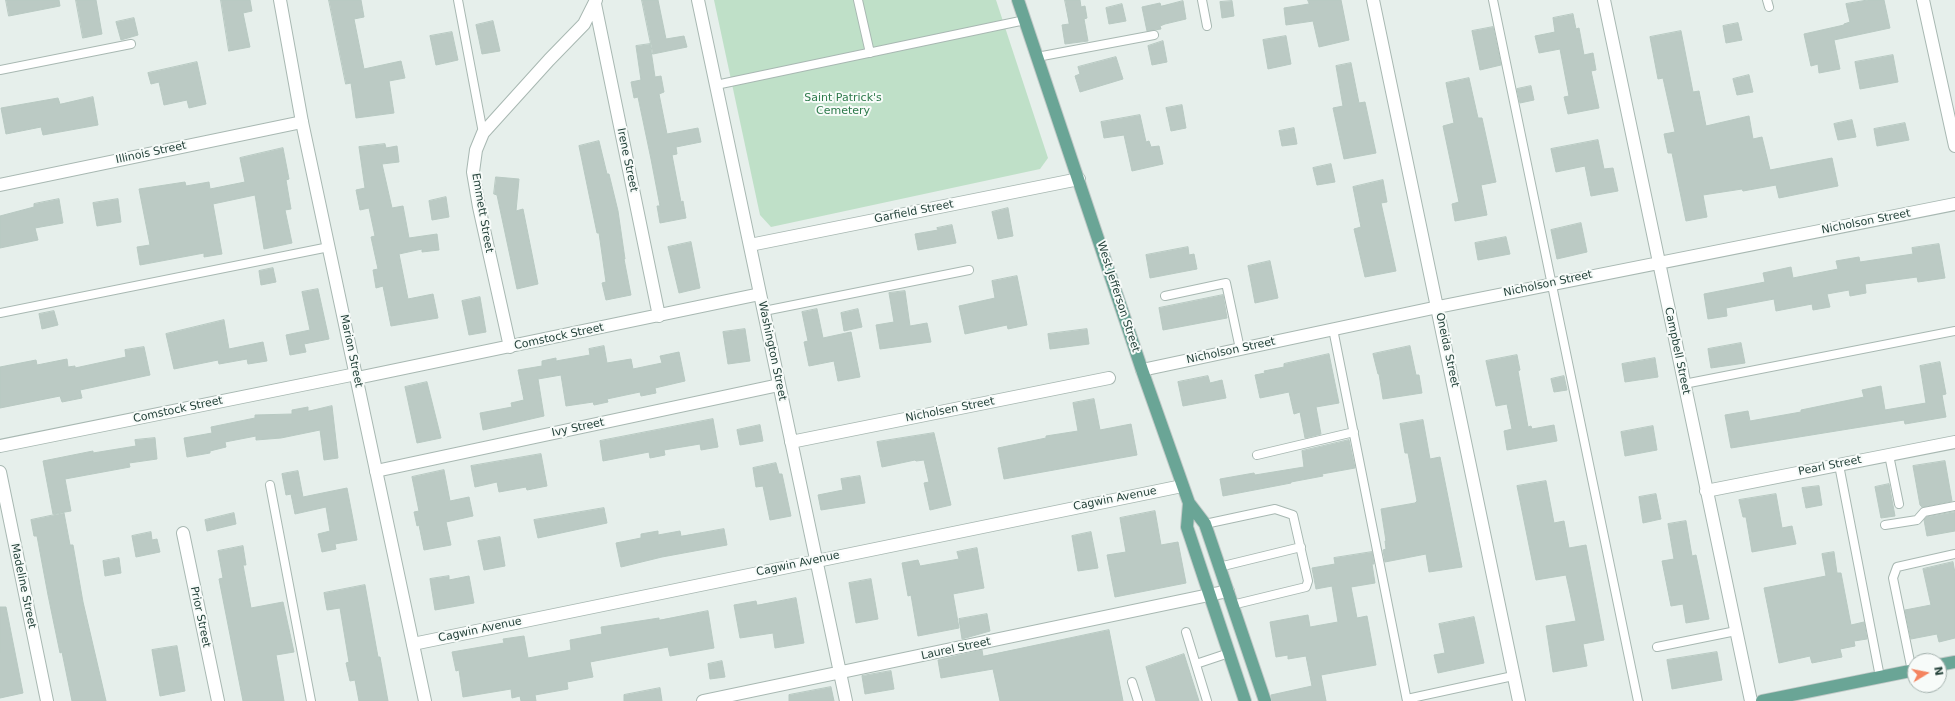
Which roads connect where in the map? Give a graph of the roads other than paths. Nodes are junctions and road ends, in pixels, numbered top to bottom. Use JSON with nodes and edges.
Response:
{"nodes":[{"id":1,"x":280,"y":0,"type":"edge"},
{"id":2,"x":458,"y":0,"type":"edge"},
{"id":3,"x":698,"y":0,"type":"edge"},
{"id":4,"x":858,"y":0,"type":"edge"},
{"id":5,"x":1018,"y":0,"type":"edge"},
{"id":6,"x":1202,"y":0,"type":"edge"},
{"id":7,"x":1373,"y":0,"type":"edge"},
{"id":8,"x":1493,"y":0,"type":"edge"},
{"id":9,"x":1604,"y":0,"type":"edge"},
{"id":10,"x":1923,"y":0,"type":"edge"},
{"id":11,"x":595,"y":2,"type":"edge"},
{"id":12,"x":1025,"y":20,"type":"junction"},
{"id":13,"x":1207,"y":26,"type":"dead end"},
{"id":14,"x":1154,"y":35,"type":"dead end"},
{"id":15,"x":131,"y":44,"type":"dead end"},
{"id":16,"x":870,"y":53,"type":"junction"},
{"id":17,"x":1037,"y":57,"type":"junction"},
{"id":18,"x":0,"y":70,"type":"edge"},
{"id":19,"x":716,"y":85,"type":"junction"},
{"id":20,"x":302,"y":122,"type":"junction"},
{"id":21,"x":483,"y":133,"type":"junction"},
{"id":22,"x":1955,"y":146,"type":"edge"},
{"id":23,"x":1079,"y":179,"type":"junction"},
{"id":24,"x":0,"y":185,"type":"edge"},
{"id":25,"x":1955,"y":204,"type":"edge"},
{"id":26,"x":750,"y":245,"type":"junction"},
{"id":27,"x":329,"y":247,"type":"junction"},
{"id":28,"x":1658,"y":262,"type":"junction"},
{"id":29,"x":969,"y":270,"type":"dead end"},
{"id":30,"x":1550,"y":284,"type":"junction"},
{"id":31,"x":760,"y":294,"type":"junction"},
{"id":32,"x":1165,"y":296,"type":"dead end"},
{"id":33,"x":1438,"y":307,"type":"junction"},
{"id":34,"x":764,"y":311,"type":"junction"},
{"id":35,"x":0,"y":313,"type":"edge"},
{"id":36,"x":659,"y":316,"type":"junction"},
{"id":37,"x":1333,"y":329,"type":"junction"},
{"id":38,"x":1955,"y":331,"type":"edge"},
{"id":39,"x":510,"y":347,"type":"junction"},
{"id":40,"x":1240,"y":349,"type":"junction"},
{"id":41,"x":1142,"y":370,"type":"junction"},
{"id":42,"x":357,"y":376,"type":"junction"},
{"id":43,"x":1109,"y":378,"type":"dead end"},
{"id":44,"x":1684,"y":384,"type":"junction"},
{"id":45,"x":779,"y":385,"type":"junction"},
{"id":46,"x":1354,"y":432,"type":"junction"},
{"id":47,"x":791,"y":442,"type":"junction"},
{"id":48,"x":1955,"y":442,"type":"edge"},
{"id":49,"x":0,"y":446,"type":"edge"},
{"id":50,"x":1257,"y":455,"type":"dead end"},
{"id":51,"x":1889,"y":455,"type":"junction"},
{"id":52,"x":1839,"y":465,"type":"junction"},
{"id":53,"x":376,"y":471,"type":"junction"},
{"id":54,"x":0,"y":472,"type":"edge"},
{"id":55,"x":270,"y":485,"type":"dead end"},
{"id":56,"x":1182,"y":486,"type":"junction"},
{"id":57,"x":1706,"y":491,"type":"junction"},
{"id":58,"x":1189,"y":503,"type":"junction"},
{"id":59,"x":1899,"y":504,"type":"dead end"},
{"id":60,"x":1955,"y":506,"type":"edge"},
{"id":61,"x":1205,"y":524,"type":"junction"},
{"id":62,"x":1886,"y":525,"type":"dead end"},
{"id":63,"x":183,"y":533,"type":"dead end"},
{"id":64,"x":1301,"y":547,"type":"junction"},
{"id":65,"x":1955,"y":554,"type":"edge"},
{"id":66,"x":816,"y":560,"type":"junction"},
{"id":67,"x":1219,"y":567,"type":"junction"},
{"id":68,"x":1228,"y":590,"type":"junction"},
{"id":69,"x":1209,"y":596,"type":"junction"},
{"id":70,"x":1232,"y":605,"type":"junction"},
{"id":71,"x":1736,"y":630,"type":"junction"},
{"id":72,"x":1186,"y":632,"type":"dead end"},
{"id":73,"x":413,"y":644,"type":"junction"},
{"id":74,"x":1657,"y":647,"type":"dead end"},
{"id":75,"x":1229,"y":653,"type":"junction"},
{"id":76,"x":1909,"y":653,"type":"edge"},
{"id":77,"x":1196,"y":664,"type":"junction"},
{"id":78,"x":1907,"y":671,"type":"edge"},
{"id":79,"x":840,"y":673,"type":"junction"},
{"id":80,"x":1513,"y":676,"type":"junction"},
{"id":81,"x":1880,"y":677,"type":"junction"},
{"id":82,"x":1132,"y":682,"type":"dead end"},
{"id":83,"x":727,"y":699,"type":"edge"},
{"id":84,"x":1780,"y":699,"type":"edge"},
{"id":85,"x":1407,"y":700,"type":"edge"},
{"id":86,"x":47,"y":701,"type":"edge"},
{"id":87,"x":218,"y":701,"type":"edge"},
{"id":88,"x":311,"y":701,"type":"edge"},
{"id":89,"x":425,"y":701,"type":"edge"},
{"id":90,"x":703,"y":701,"type":"edge"},
{"id":91,"x":846,"y":701,"type":"edge"},
{"id":92,"x":1138,"y":701,"type":"edge"},
{"id":93,"x":1207,"y":701,"type":"edge"},
{"id":94,"x":1245,"y":701,"type":"edge"},
{"id":95,"x":1265,"y":701,"type":"edge"},
{"id":96,"x":1518,"y":701,"type":"edge"},
{"id":97,"x":1638,"y":701,"type":"edge"},
{"id":98,"x":1751,"y":701,"type":"edge"},
{"id":99,"x":1762,"y":701,"type":"edge"}],
"edges":[{"from":1,"to":20,"type":"street","name":"Marion Street"},
{"from":2,"to":21,"type":"lane"},
{"from":3,"to":19,"type":"street","name":"Washington Street"},
{"from":4,"to":16,"type":"lane"},
{"from":5,"to":12,"type":"main road","name":"West Jefferson Street"},
{"from":6,"to":13,"type":"lane"},
{"from":7,"to":33,"type":"street","name":"Oneida Street"},
{"from":8,"to":30,"type":"lane"},
{"from":9,"to":28,"type":"street","name":"Campbell Street"},
{"from":10,"to":22,"type":"street"},
{"from":11,"to":21,"type":"street","name":"Emmett Street"},
{"from":11,"to":36,"type":"street","name":"Irene Street"},
{"from":12,"to":16,"type":"lane"},
{"from":12,"to":17,"type":"main road","name":"West Jefferson Street"},
{"from":14,"to":17,"type":"lane"},
{"from":15,"to":18,"type":"lane"},
{"from":16,"to":19,"type":"lane"},
{"from":17,"to":23,"type":"main road","name":"West Jefferson Street"},
{"from":19,"to":26,"type":"street","name":"Washington Street"},
{"from":20,"to":24,"type":"street","name":"Illinois Street"},
{"from":20,"to":27,"type":"street","name":"Marion Street"},
{"from":21,"to":39,"type":"street","name":"Emmett Street"},
{"from":23,"to":26,"type":"street","name":"Garfield Street"},
{"from":23,"to":41,"type":"main road","name":"West Jefferson Street"},
{"from":25,"to":28,"type":"street","name":"Nicholson Street"},
{"from":26,"to":31,"type":"street","name":"Washington Street"},
{"from":27,"to":35,"type":"lane"},
{"from":27,"to":42,"type":"street","name":"Marion Street"},
{"from":28,"to":30,"type":"street","name":"Nicholson Street"},
{"from":28,"to":44,"type":"street","name":"Campbell Street"},
{"from":29,"to":34,"type":"lane"},
{"from":30,"to":33,"type":"street","name":"Nicholson Street"},
{"from":30,"to":97,"type":"lane"},
{"from":31,"to":34,"type":"street","name":"Washington Street"},
{"from":31,"to":36,"type":"street","name":"Comstock Street"},
{"from":32,"to":40,"type":"lane"},
{"from":33,"to":37,"type":"street","name":"Nicholson Street"},
{"from":33,"to":80,"type":"street","name":"Oneida Street"},
{"from":34,"to":45,"type":"street","name":"Washington Street"},
{"from":36,"to":39,"type":"street","name":"Comstock Street"},
{"from":37,"to":40,"type":"street","name":"Nicholson Street"},
{"from":37,"to":46,"type":"lane"},
{"from":38,"to":44,"type":"lane"},
{"from":39,"to":42,"type":"street","name":"Comstock Street"},
{"from":40,"to":41,"type":"street","name":"Nicholson Street"},
{"from":41,"to":56,"type":"main road","name":"West Jefferson Street"},
{"from":42,"to":49,"type":"street","name":"Comstock Street"},
{"from":42,"to":53,"type":"street","name":"Marion Street"},
{"from":43,"to":47,"type":"street","name":"Nicholsen Street"},
{"from":44,"to":57,"type":"street","name":"Campbell Street"},
{"from":45,"to":47,"type":"street","name":"Washington Street"},
{"from":45,"to":53,"type":"street","name":"Ivy Street"},
{"from":46,"to":50,"type":"lane"},
{"from":46,"to":85,"type":"lane"},
{"from":47,"to":66,"type":"street","name":"Washington Street"},
{"from":48,"to":51,"type":"street","name":"Pearl Street"},
{"from":51,"to":52,"type":"street","name":"Pearl Street"},
{"from":51,"to":59,"type":"lane"},
{"from":52,"to":57,"type":"street","name":"Pearl Street"},
{"from":52,"to":81,"type":"lane"},
{"from":53,"to":73,"type":"street","name":"Marion Street"},
{"from":54,"to":86,"type":"street","name":"Madeline Street"},
{"from":55,"to":88,"type":"lane"},
{"from":56,"to":58,"type":"main road","name":"West Jefferson Street"},
{"from":56,"to":66,"type":"street","name":"Cagwin Avenue"},
{"from":57,"to":71,"type":"street","name":"Campbell Street"},
{"from":58,"to":61,"type":"main road"},
{"from":58,"to":69,"type":"main road","name":"West Jefferson Street"},
{"from":60,"to":62,"type":"lane"},
{"from":61,"to":64,"type":"lane"},
{"from":61,"to":67,"type":"main road"},
{"from":63,"to":87,"type":"street","name":"Prior Street"},
{"from":64,"to":67,"type":"lane"},
{"from":64,"to":70,"type":"lane"},
{"from":65,"to":76,"type":"lane"},
{"from":66,"to":73,"type":"street","name":"Cagwin Avenue"},
{"from":66,"to":79,"type":"street","name":"Washington Street"},
{"from":67,"to":68,"type":"main road"},
{"from":68,"to":69,"type":"street"},
{"from":68,"to":70,"type":"main road"},
{"from":69,"to":75,"type":"main road","name":"West Jefferson Street"},
{"from":69,"to":79,"type":"street","name":"Laurel Street"},
{"from":70,"to":95,"type":"main road"},
{"from":71,"to":74,"type":"lane"},
{"from":71,"to":98,"type":"street","name":"Campbell Street"},
{"from":72,"to":77,"type":"lane"},
{"from":73,"to":89,"type":"street","name":"Marion Street"},
{"from":75,"to":77,"type":"lane"},
{"from":75,"to":94,"type":"main road","name":"West Jefferson Street"},
{"from":77,"to":93,"type":"lane"},
{"from":78,"to":81,"type":"main road"},
{"from":79,"to":83,"type":"street","name":"Laurel Street"},
{"from":79,"to":91,"type":"street","name":"Washington Street"},
{"from":80,"to":85,"type":"lane"},
{"from":80,"to":96,"type":"street","name":"Oneida Street"},
{"from":81,"to":84,"type":"main road"},
{"from":82,"to":92,"type":"lane"},
{"from":83,"to":90,"type":"street","name":"Laurel Street"},
{"from":84,"to":99,"type":"main road"}]}
